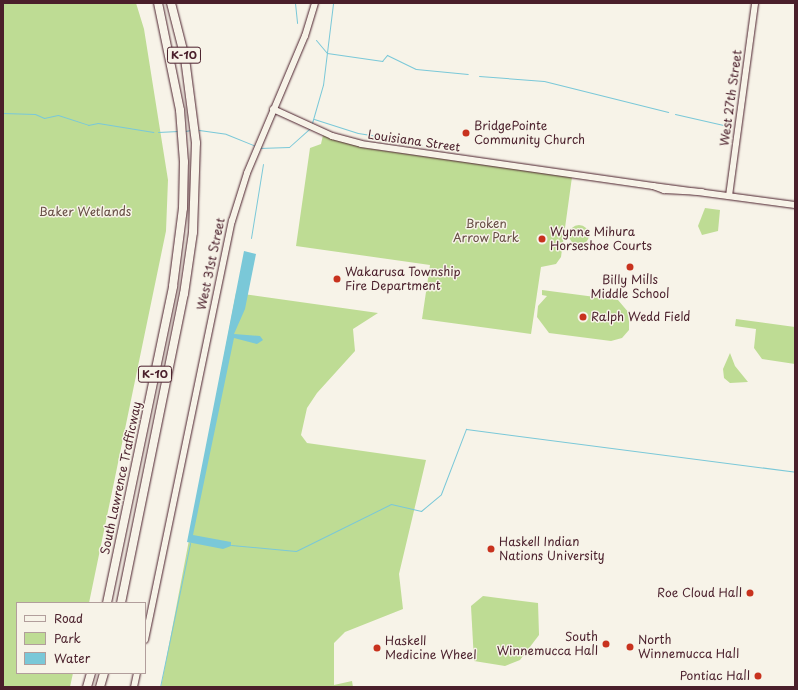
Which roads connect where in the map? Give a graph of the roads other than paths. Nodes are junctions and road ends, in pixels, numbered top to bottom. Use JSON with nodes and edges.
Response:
{"nodes":[{"id":1,"x":158,"y":3,"type":"edge"},
{"id":2,"x":171,"y":3,"type":"edge"},
{"id":3,"x":315,"y":3,"type":"edge"},
{"id":4,"x":754,"y":3,"type":"edge"},
{"id":5,"x":273,"y":109,"type":"junction"},
{"id":6,"x":729,"y":196,"type":"junction"},
{"id":7,"x":795,"y":205,"type":"edge"},
{"id":8,"x":107,"y":602,"type":"edge"},
{"id":9,"x":121,"y":602,"type":"edge"},
{"id":10,"x":146,"y":635,"type":"edge"},
{"id":11,"x":91,"y":674,"type":"edge"},
{"id":12,"x":104,"y":674,"type":"edge"},
{"id":13,"x":138,"y":674,"type":"edge"},
{"id":14,"x":87,"y":687,"type":"edge"},
{"id":15,"x":100,"y":687,"type":"edge"},
{"id":16,"x":134,"y":687,"type":"edge"}],
"edges":[{"from":1,"to":8,"type":"highway","name":"South Lawrence Trafficway","number":"K-10"},
{"from":2,"to":9,"type":"highway","name":"South Lawrence Trafficway","number":"K-10"},
{"from":3,"to":5,"type":"main road","name":"West 31st Street"},
{"from":4,"to":6,"type":"main road","name":"West 27th Street"},
{"from":5,"to":6,"type":"main road","name":"Louisiana Street"},
{"from":5,"to":10,"type":"main road","name":"West 31st Street"},
{"from":6,"to":7,"type":"main road","name":"Louisiana Street"},
{"from":11,"to":14,"type":"highway"},
{"from":12,"to":15,"type":"highway"},
{"from":13,"to":16,"type":"main road"}]}
